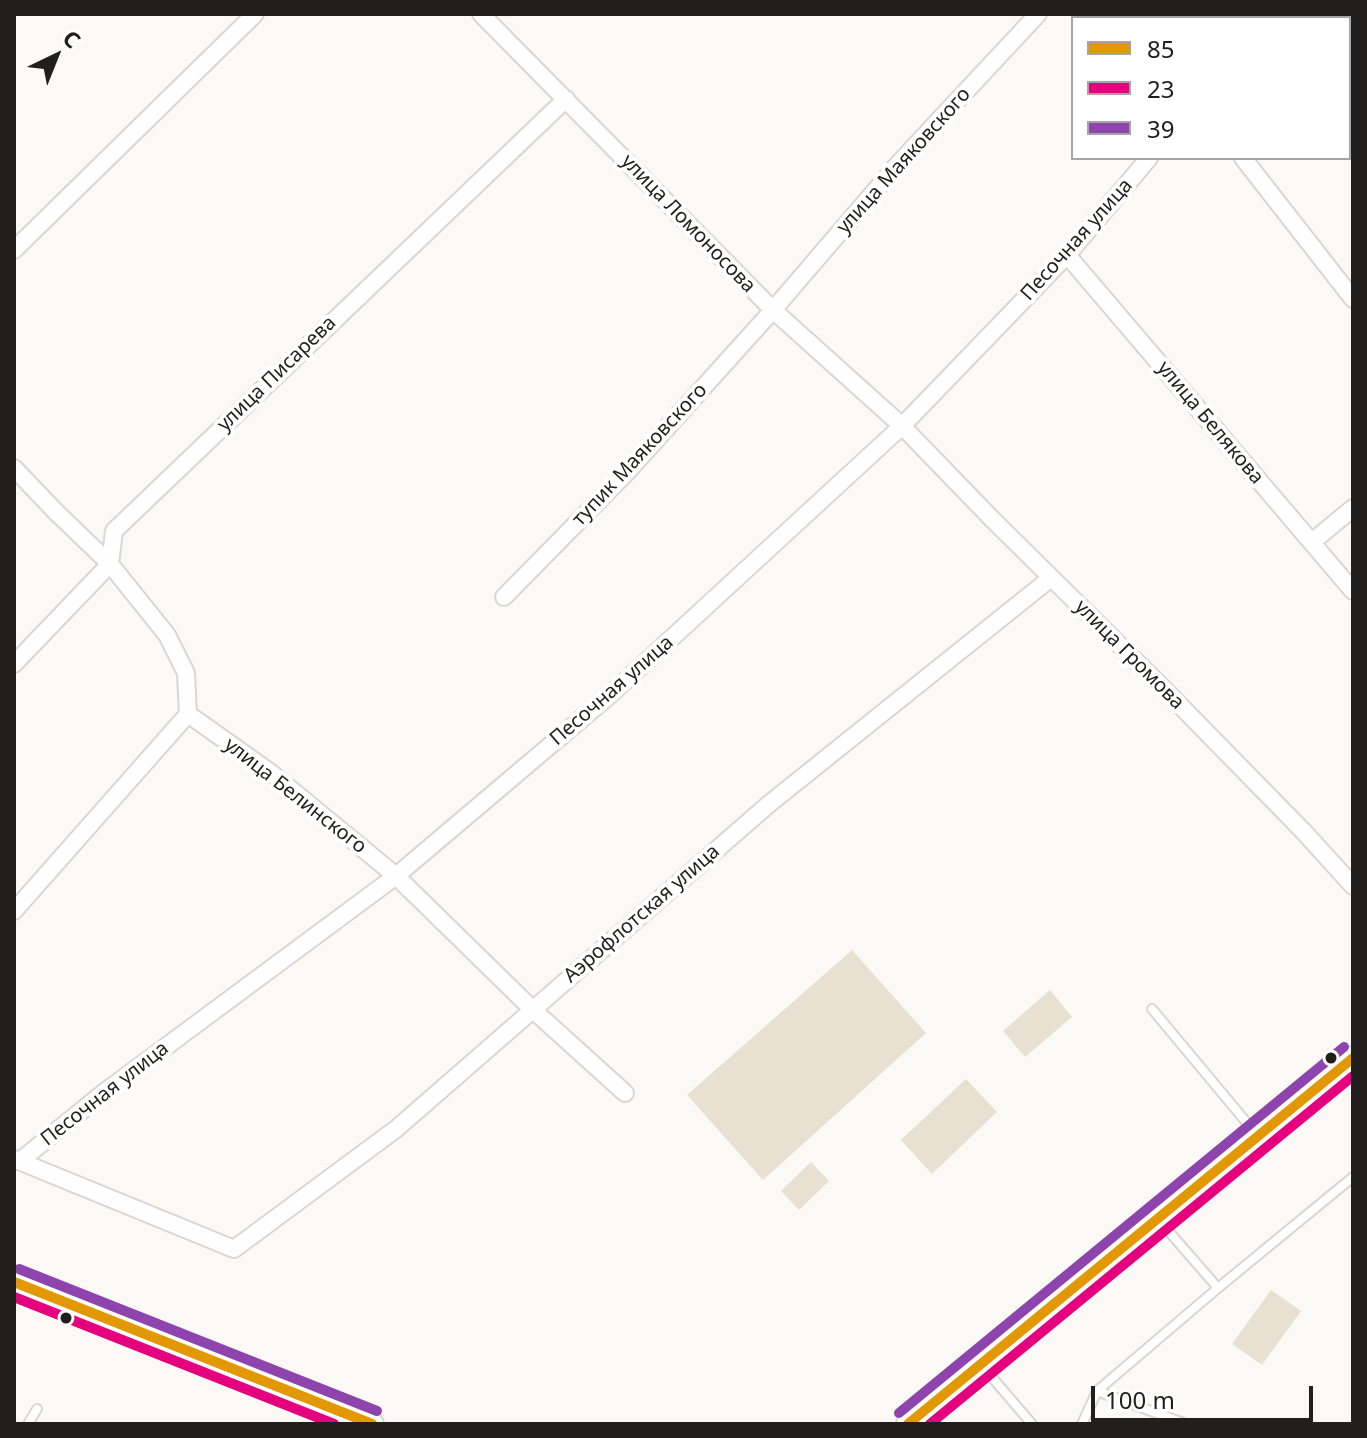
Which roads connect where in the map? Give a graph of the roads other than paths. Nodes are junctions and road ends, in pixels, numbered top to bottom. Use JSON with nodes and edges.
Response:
{"nodes":[{"id":1,"x":255,"y":14,"type":"edge"},
{"id":2,"x":481,"y":14,"type":"edge"},
{"id":3,"x":1038,"y":14,"type":"edge"},
{"id":4,"x":566,"y":99,"type":"junction"},
{"id":5,"x":1147,"y":160,"type":"edge"},
{"id":6,"x":1245,"y":160,"type":"edge"},
{"id":7,"x":14,"y":250,"type":"edge"},
{"id":8,"x":1067,"y":255,"type":"junction"},
{"id":9,"x":1353,"y":299,"type":"edge"},
{"id":10,"x":773,"y":310,"type":"junction"},
{"id":11,"x":902,"y":426,"type":"junction"},
{"id":12,"x":14,"y":468,"type":"edge"},
{"id":13,"x":1353,"y":508,"type":"edge"},
{"id":14,"x":1312,"y":542,"type":"junction"},
{"id":15,"x":110,"y":564,"type":"junction"},
{"id":16,"x":1051,"y":578,"type":"junction"},
{"id":17,"x":1353,"y":591,"type":"edge"},
{"id":18,"x":504,"y":597,"type":"dead end"},
{"id":19,"x":14,"y":664,"type":"edge"},
{"id":20,"x":188,"y":714,"type":"junction"},
{"id":21,"x":396,"y":876,"type":"junction"},
{"id":22,"x":1353,"y":886,"type":"edge"},
{"id":23,"x":14,"y":911,"type":"edge"},
{"id":24,"x":532,"y":1009,"type":"junction"},
{"id":25,"x":1152,"y":1009,"type":"dead end"},
{"id":26,"x":1350,"y":1064,"type":"edge"},
{"id":27,"x":625,"y":1093,"type":"dead end"},
{"id":28,"x":1258,"y":1136,"type":"junction"},
{"id":29,"x":17,"y":1160,"type":"edge"},
{"id":30,"x":1353,"y":1177,"type":"edge"},
{"id":31,"x":1158,"y":1218,"type":"junction"},
{"id":32,"x":14,"y":1282,"type":"edge"},
{"id":33,"x":1218,"y":1288,"type":"junction"},
{"id":34,"x":981,"y":1364,"type":"junction"},
{"id":35,"x":1097,"y":1391,"type":"junction"},
{"id":36,"x":37,"y":1409,"type":"dead end"},
{"id":37,"x":28,"y":1424,"type":"edge"},
{"id":38,"x":372,"y":1424,"type":"edge"},
{"id":39,"x":908,"y":1424,"type":"edge"},
{"id":40,"x":1032,"y":1424,"type":"edge"},
{"id":41,"x":1082,"y":1424,"type":"edge"},
{"id":42,"x":1186,"y":1424,"type":"edge"}],
"edges":[{"from":1,"to":7,"type":"street"},
{"from":2,"to":4,"type":"street","name":"улица Ломоносова"},
{"from":3,"to":10,"type":"street","name":"улица Маяковского"},
{"from":4,"to":10,"type":"street","name":"улица Ломоносова"},
{"from":4,"to":15,"type":"street","name":"улица Писарева"},
{"from":5,"to":8,"type":"street","name":"Песочная улица"},
{"from":6,"to":9,"type":"street"},
{"from":8,"to":11,"type":"street","name":"Песочная улица"},
{"from":8,"to":14,"type":"street","name":"улица Белякова"},
{"from":10,"to":11,"type":"street","name":"улица Ломоносова"},
{"from":10,"to":18,"type":"street","name":"тупик Маяковского"},
{"from":11,"to":16,"type":"street","name":"улица Громова"},
{"from":11,"to":21,"type":"street","name":"Песочная улица"},
{"from":12,"to":15,"type":"street"},
{"from":13,"to":14,"type":"street"},
{"from":14,"to":17,"type":"street","name":"улица Белякова"},
{"from":15,"to":19,"type":"street"},
{"from":15,"to":20,"type":"street"},
{"from":16,"to":22,"type":"street","name":"улица Громова"},
{"from":16,"to":24,"type":"street","name":"Аэрофлотская улица"},
{"from":20,"to":21,"type":"street","name":"улица Белинского"},
{"from":20,"to":23,"type":"street"},
{"from":21,"to":24,"type":"street","name":"улица Белинского"},
{"from":21,"to":29,"type":"street","name":"Песочная улица"},
{"from":24,"to":27,"type":"street","name":"улица Белинского"},
{"from":24,"to":29,"type":"street","name":"Аэрофлотская улица"},
{"from":25,"to":28,"type":"lane"},
{"from":26,"to":28,"type":"main road"},
{"from":28,"to":31,"type":"main road"},
{"from":30,"to":33,"type":"lane"},
{"from":31,"to":33,"type":"lane"},
{"from":31,"to":34,"type":"main road"},
{"from":32,"to":38,"type":"main road"},
{"from":33,"to":35,"type":"lane"},
{"from":34,"to":39,"type":"main road"},
{"from":34,"to":40,"type":"lane"},
{"from":35,"to":41,"type":"lane"},
{"from":35,"to":42,"type":"lane"},
{"from":36,"to":37,"type":"lane"}]}
